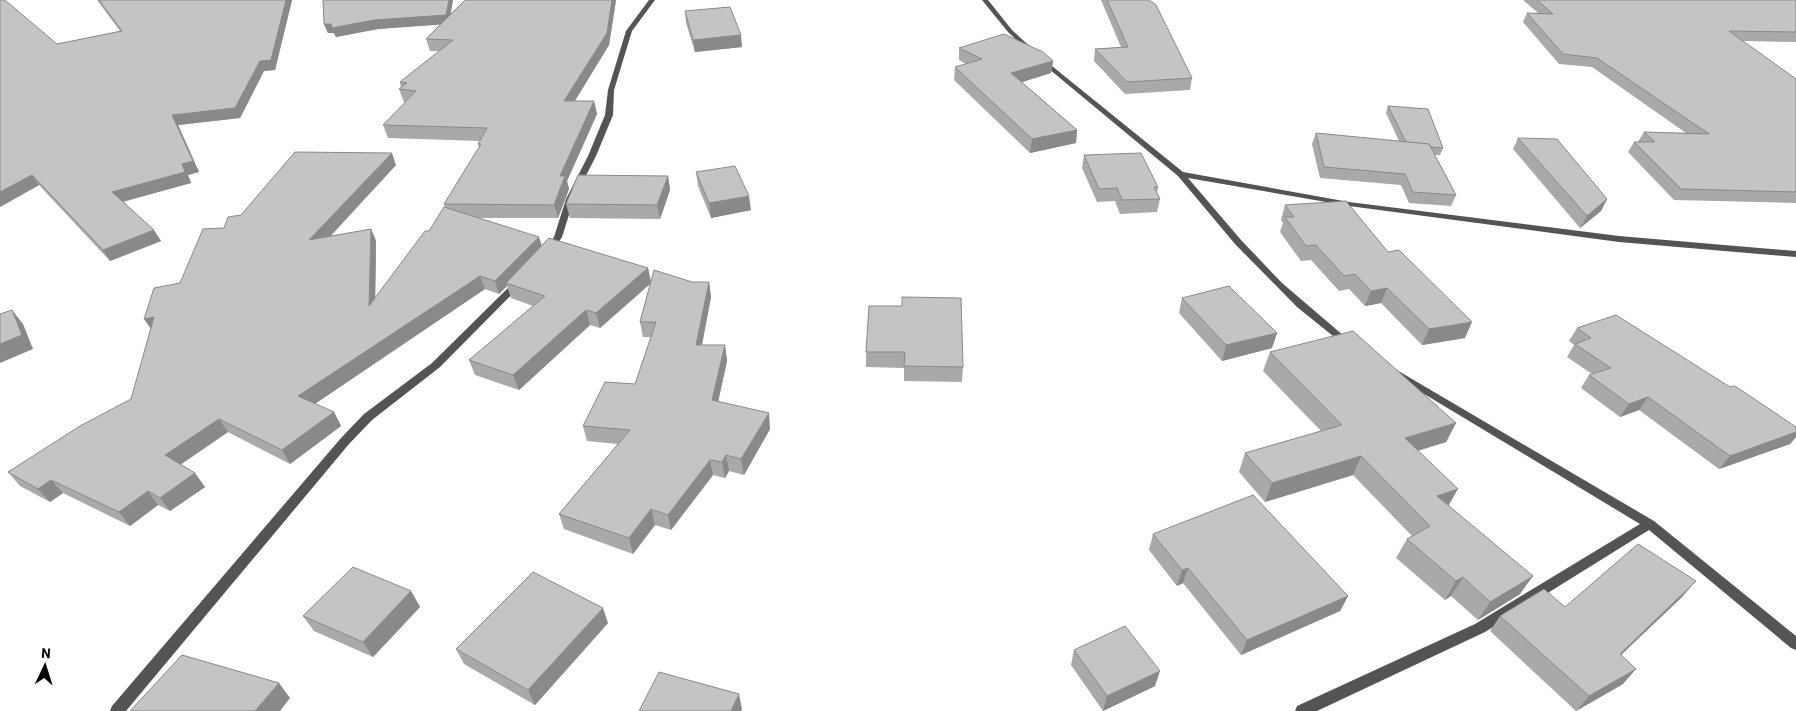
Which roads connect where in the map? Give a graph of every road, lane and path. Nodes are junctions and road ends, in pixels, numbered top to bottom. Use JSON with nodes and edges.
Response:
{"nodes":[{"id":1,"x":652,"y":0,"type":"edge"},
{"id":2,"x":984,"y":0,"type":"edge"},
{"id":3,"x":1181,"y":174,"type":"junction"},
{"id":4,"x":1796,"y":254,"type":"edge"},
{"id":5,"x":542,"y":259,"type":"edge"},
{"id":6,"x":529,"y":272,"type":"edge"},
{"id":7,"x":1352,"y":346,"type":"edge"},
{"id":8,"x":1385,"y":366,"type":"edge"},
{"id":9,"x":1650,"y":524,"type":"junction"},
{"id":10,"x":1796,"y":644,"type":"edge"},
{"id":11,"x":117,"y":711,"type":"edge"},
{"id":12,"x":1302,"y":711,"type":"edge"}],
"edges":[{"from":1,"to":5,"type":"street"},
{"from":2,"to":3,"type":"street"},
{"from":3,"to":4,"type":"street"},
{"from":3,"to":7,"type":"street"},
{"from":6,"to":11,"type":"street"},
{"from":8,"to":9,"type":"street"},
{"from":9,"to":10,"type":"street"},
{"from":9,"to":12,"type":"street"}]}
